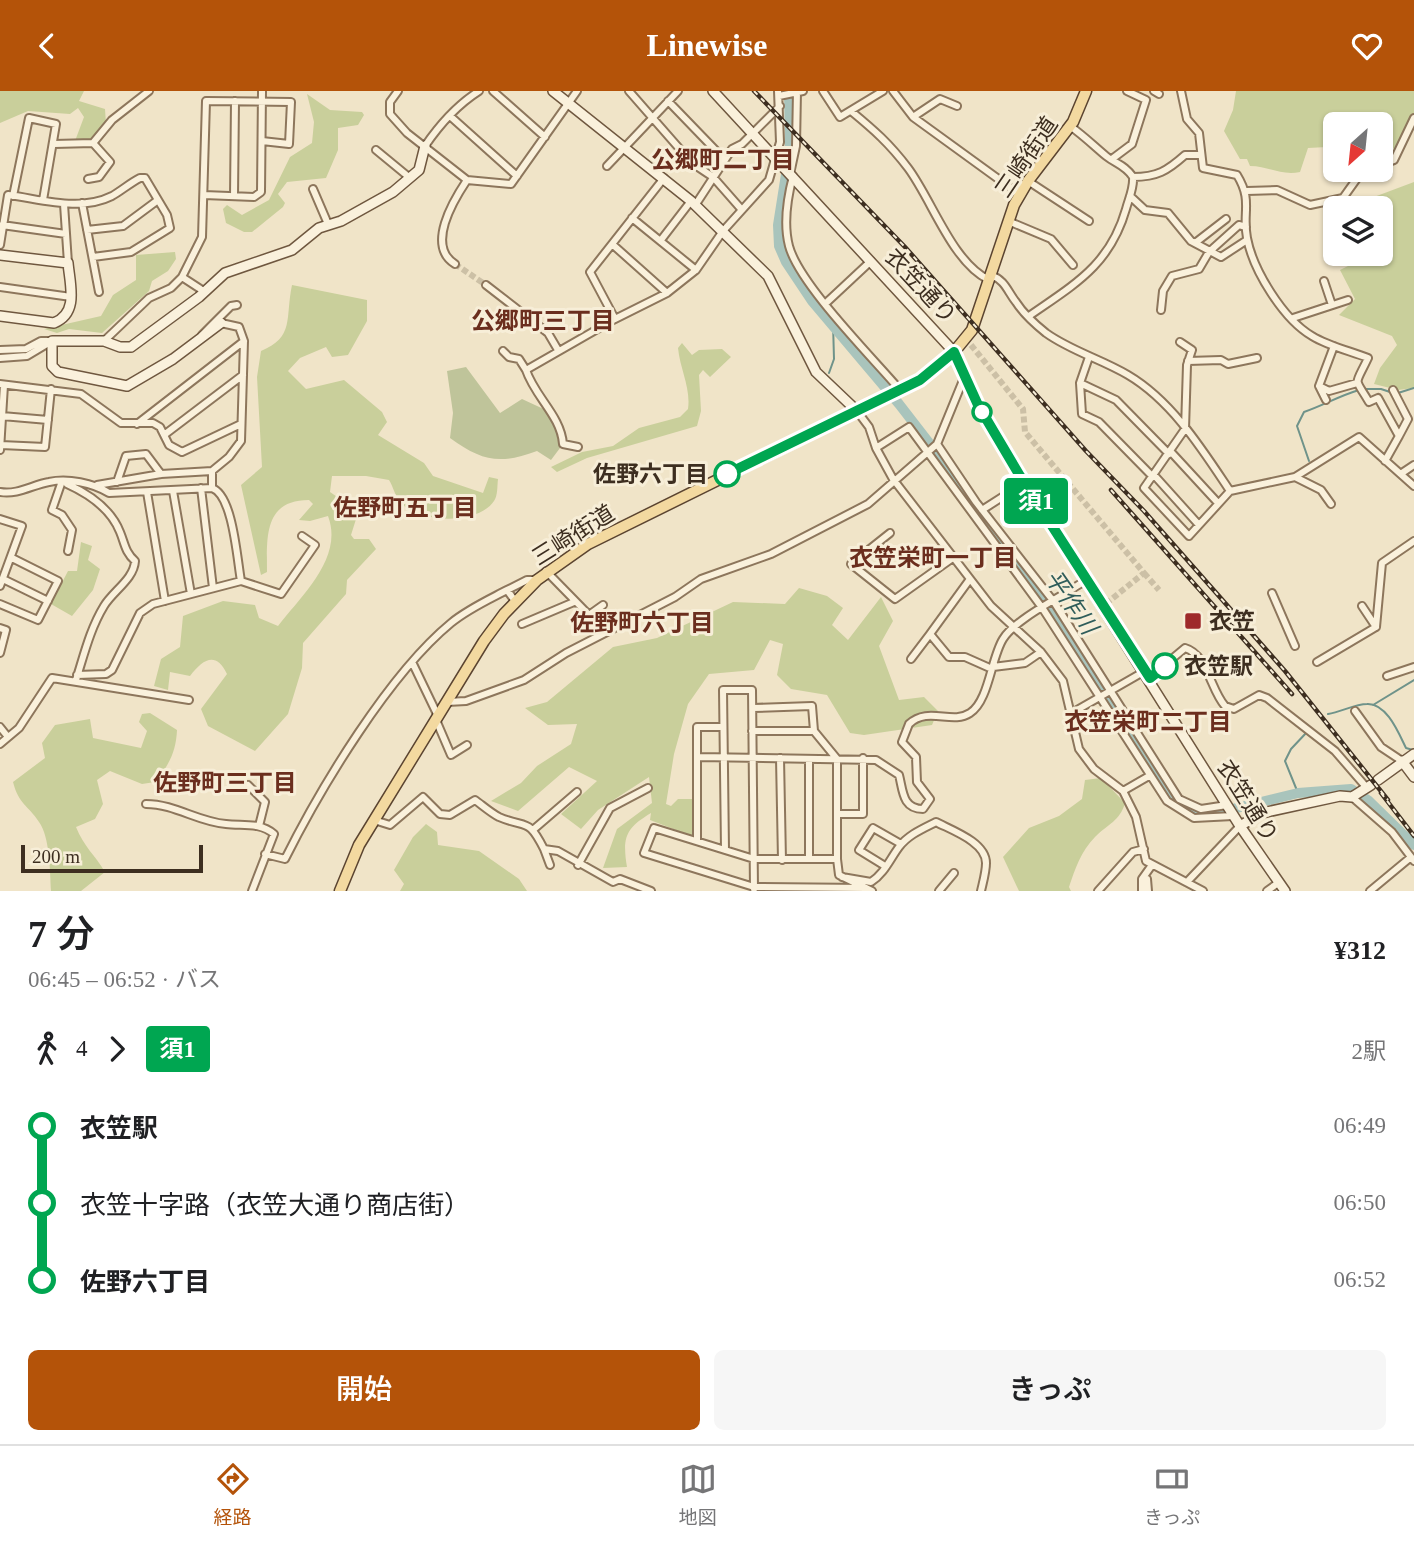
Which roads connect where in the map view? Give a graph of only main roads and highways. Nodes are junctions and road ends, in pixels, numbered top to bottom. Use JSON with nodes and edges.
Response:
{"nodes":[{"id":1,"x":1086,"y":91,"type":"edge"},
{"id":2,"x":343,"y":888,"type":"edge"}],
"edges":[{"from":1,"to":2,"type":"main road","name":"三崎街道"}]}
